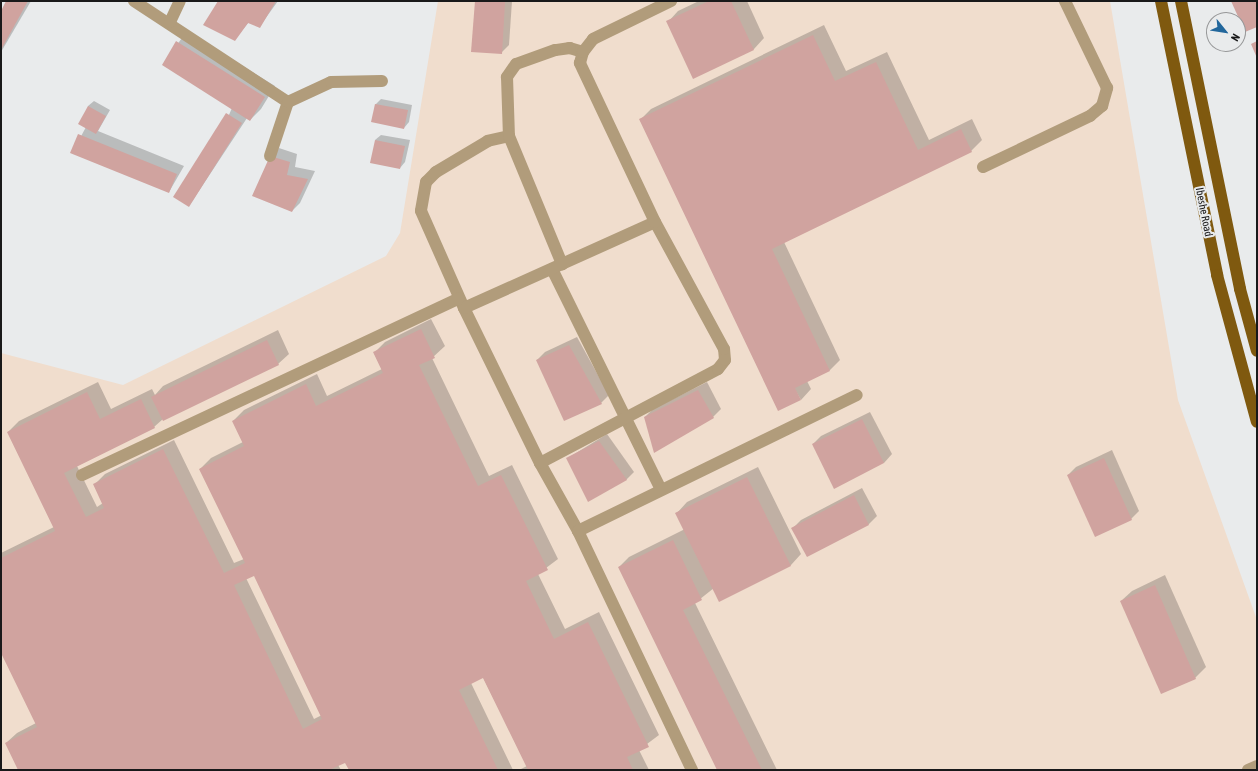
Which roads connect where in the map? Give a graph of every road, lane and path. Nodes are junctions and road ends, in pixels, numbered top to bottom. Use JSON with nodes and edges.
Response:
{"nodes":[{"id":1,"x":134,"y":1,"type":"edge"},
{"id":2,"x":180,"y":1,"type":"edge"},
{"id":3,"x":671,"y":1,"type":"edge"},
{"id":4,"x":1066,"y":1,"type":"edge"},
{"id":5,"x":1161,"y":1,"type":"edge"},
{"id":6,"x":1181,"y":1,"type":"edge"},
{"id":7,"x":170,"y":22,"type":"junction"},
{"id":8,"x":582,"y":52,"type":"junction"},
{"id":9,"x":382,"y":81,"type":"dead end"},
{"id":10,"x":288,"y":102,"type":"junction"},
{"id":11,"x":509,"y":136,"type":"junction"},
{"id":12,"x":270,"y":156,"type":"dead end"},
{"id":13,"x":983,"y":167,"type":"dead end"},
{"id":14,"x":655,"y":222,"type":"junction"},
{"id":15,"x":557,"y":266,"type":"junction"},
{"id":16,"x":461,"y":303,"type":"junction"},
{"id":17,"x":1257,"y":351,"type":"edge"},
{"id":18,"x":857,"y":395,"type":"dead end"},
{"id":19,"x":624,"y":418,"type":"junction"},
{"id":20,"x":1257,"y":422,"type":"edge"},
{"id":21,"x":540,"y":463,"type":"junction"},
{"id":22,"x":82,"y":475,"type":"dead end"},
{"id":23,"x":661,"y":490,"type":"junction"},
{"id":24,"x":578,"y":531,"type":"junction"},
{"id":25,"x":1257,"y":766,"type":"edge"},
{"id":26,"x":692,"y":770,"type":"edge"},
{"id":27,"x":1248,"y":770,"type":"edge"}],
"edges":[{"from":1,"to":7,"type":"street"},
{"from":2,"to":7,"type":"street"},
{"from":3,"to":8,"type":"street"},
{"from":4,"to":13,"type":"street"},
{"from":5,"to":20,"type":"main road","name":"Ibeshe Road"},
{"from":6,"to":17,"type":"main road","name":"Ibeshe Road"},
{"from":7,"to":10,"type":"street"},
{"from":8,"to":11,"type":"street"},
{"from":8,"to":14,"type":"street"},
{"from":9,"to":10,"type":"street"},
{"from":10,"to":12,"type":"street"},
{"from":11,"to":15,"type":"street"},
{"from":11,"to":16,"type":"street"},
{"from":14,"to":15,"type":"street"},
{"from":14,"to":19,"type":"street"},
{"from":15,"to":16,"type":"street"},
{"from":15,"to":19,"type":"street"},
{"from":16,"to":21,"type":"street"},
{"from":16,"to":22,"type":"street"},
{"from":18,"to":23,"type":"street"},
{"from":19,"to":21,"type":"street"},
{"from":19,"to":23,"type":"street"},
{"from":21,"to":24,"type":"street"},
{"from":23,"to":24,"type":"street"},
{"from":24,"to":26,"type":"street"},
{"from":25,"to":27,"type":"street"}]}
